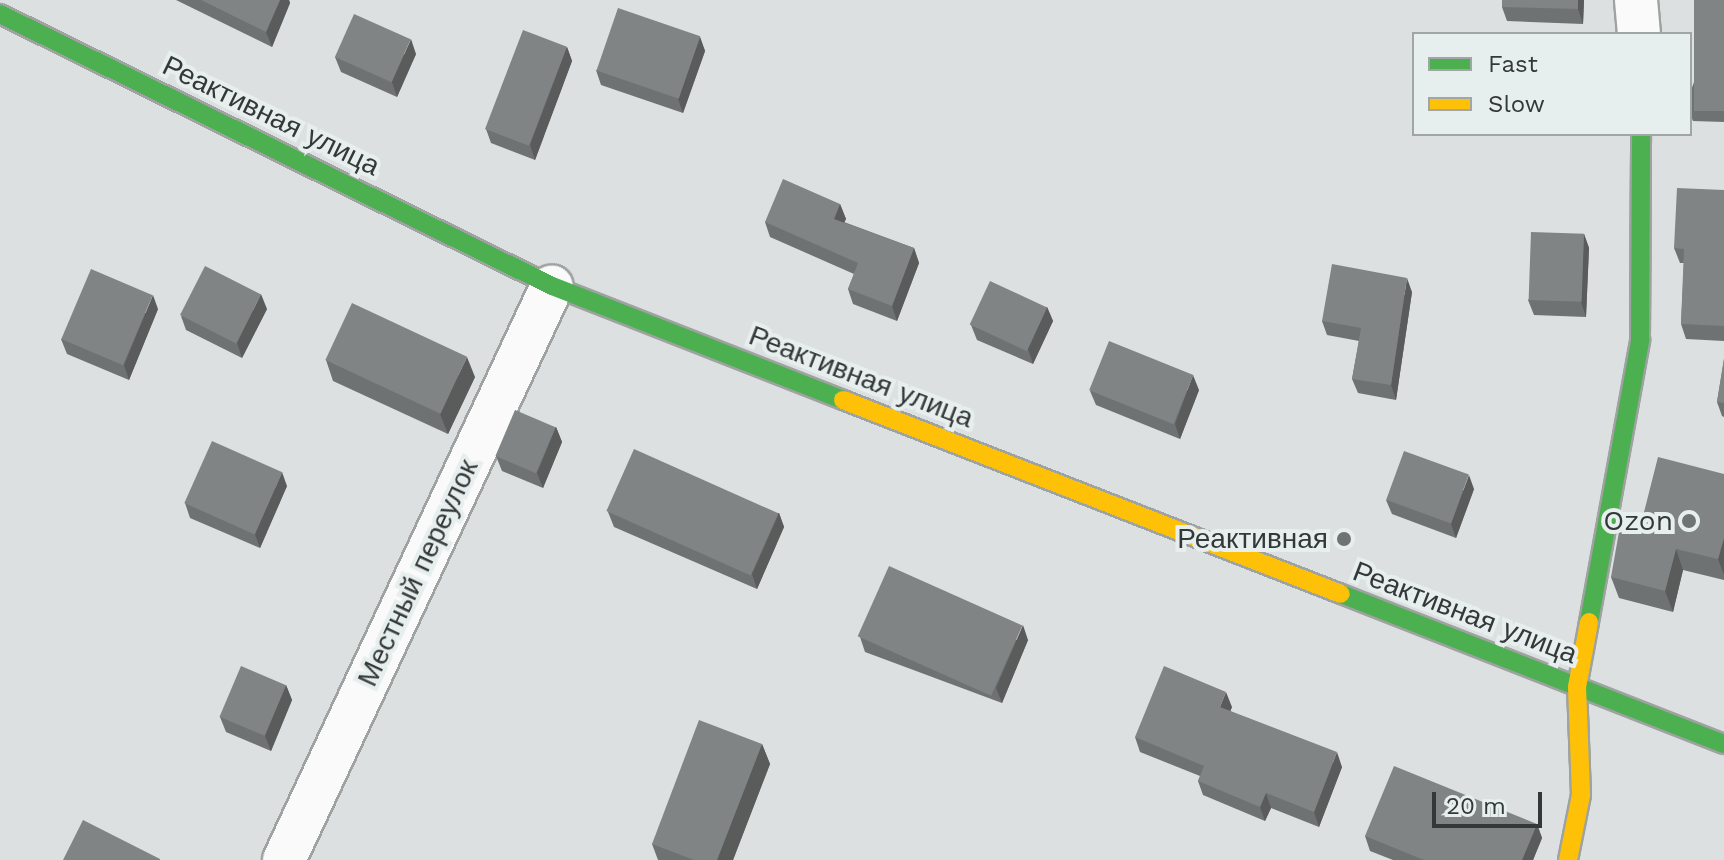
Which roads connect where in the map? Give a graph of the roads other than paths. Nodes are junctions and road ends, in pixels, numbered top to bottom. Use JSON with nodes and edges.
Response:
{"nodes":[{"id":1,"x":1636,"y":0,"type":"edge"},
{"id":2,"x":0,"y":14,"type":"edge"},
{"id":3,"x":1639,"y":32,"type":"edge"},
{"id":4,"x":1641,"y":136,"type":"edge"},
{"id":5,"x":552,"y":286,"type":"junction"},
{"id":6,"x":1577,"y":687,"type":"junction"},
{"id":7,"x":1724,"y":744,"type":"edge"},
{"id":8,"x":284,"y":860,"type":"edge"},
{"id":9,"x":1568,"y":860,"type":"edge"}],
"edges":[{"from":1,"to":3,"type":"street"},
{"from":2,"to":5,"type":"main road","name":"Реактивная улица"},
{"from":4,"to":6,"type":"main road"},
{"from":5,"to":6,"type":"main road","name":"Реактивная улица"},
{"from":5,"to":8,"type":"street","name":"Местный переулок"},
{"from":6,"to":7,"type":"main road","name":"Реактивная улица"},
{"from":6,"to":9,"type":"main road"}]}
